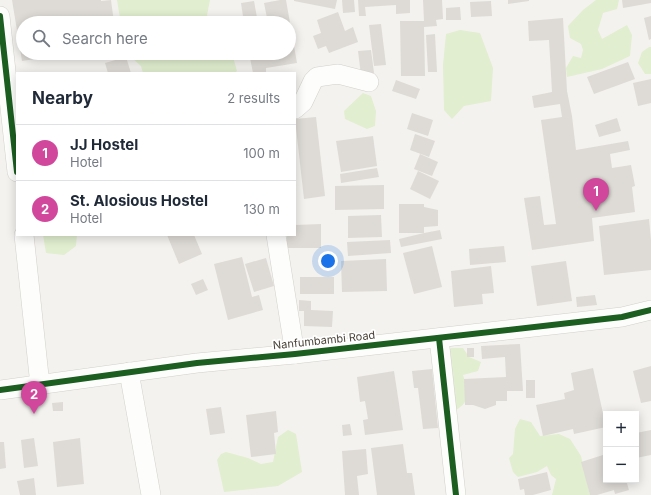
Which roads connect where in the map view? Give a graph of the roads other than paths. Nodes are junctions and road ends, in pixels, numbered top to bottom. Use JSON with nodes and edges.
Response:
{"nodes":[{"id":1,"x":0,"y":16,"type":"edge"},
{"id":2,"x":369,"y":82,"type":"dead end"},
{"id":3,"x":296,"y":108,"type":"edge"},
{"id":4,"x":16,"y":163,"type":"edge"},
{"id":5,"x":24,"y":236,"type":"edge"},
{"id":6,"x":276,"y":236,"type":"edge"},
{"id":7,"x":651,"y":310,"type":"edge"},
{"id":8,"x":438,"y":338,"type":"junction"},
{"id":9,"x":295,"y":354,"type":"junction"},
{"id":10,"x":129,"y":372,"type":"junction"},
{"id":11,"x":40,"y":385,"type":"junction"},
{"id":12,"x":0,"y":390,"type":"edge"},
{"id":13,"x":151,"y":495,"type":"edge"},
{"id":14,"x":456,"y":495,"type":"edge"}],
"edges":[{"from":1,"to":4,"type":"street"},
{"from":2,"to":3,"type":"street"},
{"from":5,"to":11,"type":"street"},
{"from":6,"to":9,"type":"street"},
{"from":7,"to":8,"type":"street","name":"Nanfumbambi Road"},
{"from":8,"to":9,"type":"street","name":"Nanfumbambi Road"},
{"from":8,"to":14,"type":"street"},
{"from":9,"to":10,"type":"street","name":"Nanfumbambi Road"},
{"from":10,"to":11,"type":"street","name":"Nanfumbambi Road"},
{"from":10,"to":13,"type":"street"},
{"from":11,"to":12,"type":"street","name":"Nanfumbambi Road"}]}
